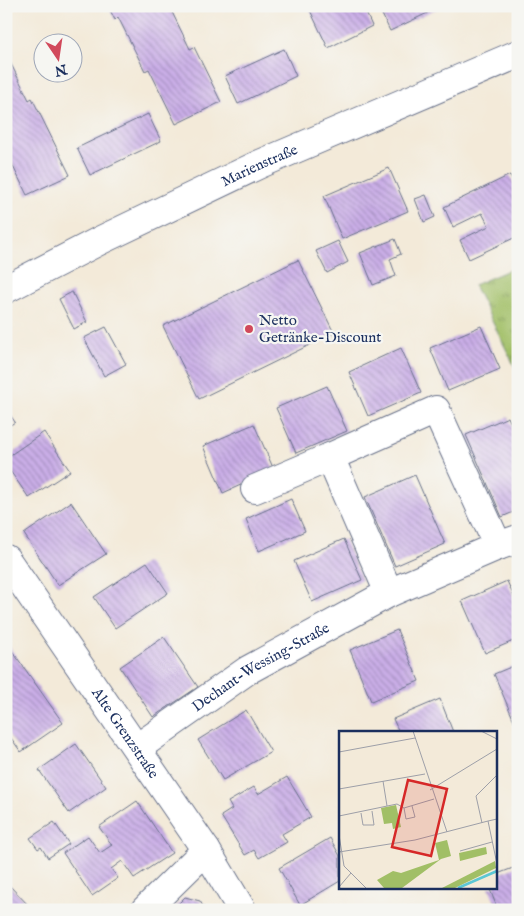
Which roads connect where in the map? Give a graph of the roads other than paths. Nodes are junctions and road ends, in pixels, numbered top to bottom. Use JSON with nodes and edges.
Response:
{"nodes":[{"id":1,"x":518,"y":54,"type":"edge"},
{"id":2,"x":6,"y":288,"type":"edge"},
{"id":3,"x":330,"y":457,"type":"junction"},
{"id":4,"x":255,"y":489,"type":"dead end"},
{"id":5,"x":508,"y":542,"type":"edge"},
{"id":6,"x":6,"y":558,"type":"edge"},
{"id":7,"x":389,"y":593,"type":"junction"},
{"id":8,"x":137,"y":748,"type":"junction"},
{"id":9,"x":206,"y":850,"type":"junction"},
{"id":10,"x":145,"y":910,"type":"edge"},
{"id":11,"x":242,"y":910,"type":"edge"}],
"edges":[{"from":1,"to":2,"type":"street","name":"Marienstraße"},
{"from":3,"to":4,"type":"street","name":"Dechant-Wessing-Straße"},
{"from":3,"to":5,"type":"street","name":"Dechant-Wessing-Straße"},
{"from":3,"to":7,"type":"street"},
{"from":5,"to":7,"type":"street","name":"Dechant-Wessing-Straße"},
{"from":6,"to":8,"type":"street","name":"Alte Grenzstraße"},
{"from":7,"to":8,"type":"street","name":"Dechant-Wessing-Straße"},
{"from":8,"to":9,"type":"street","name":"Alte Grenzstraße"},
{"from":9,"to":10,"type":"street"},
{"from":9,"to":11,"type":"street","name":"Alte Grenzstraße"}]}
